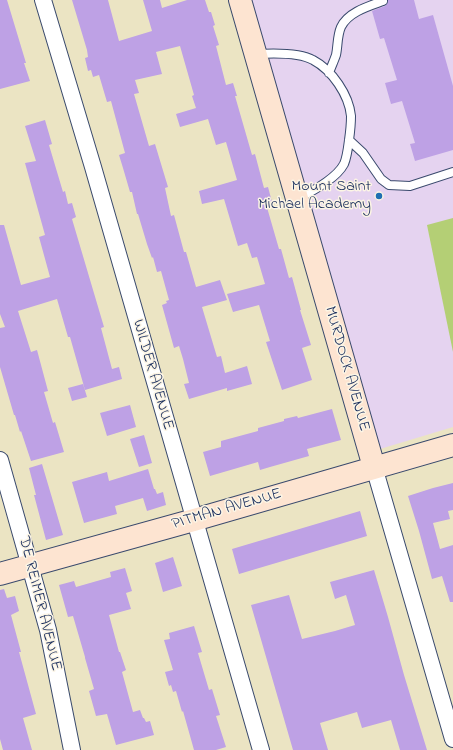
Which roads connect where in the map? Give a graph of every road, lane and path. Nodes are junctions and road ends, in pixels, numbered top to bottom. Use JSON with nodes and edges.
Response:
{"nodes":[{"id":1,"x":43,"y":0,"type":"edge"},
{"id":2,"x":240,"y":0,"type":"edge"},
{"id":3,"x":383,"y":1,"type":"edge"},
{"id":4,"x":255,"y":54,"type":"junction"},
{"id":5,"x":329,"y":73,"type":"junction"},
{"id":6,"x":349,"y":140,"type":"junction"},
{"id":7,"x":453,"y":172,"type":"edge"},
{"id":8,"x":297,"y":199,"type":"junction"},
{"id":9,"x":453,"y":445,"type":"edge"},
{"id":10,"x":0,"y":460,"type":"edge"},
{"id":11,"x":374,"y":467,"type":"junction"},
{"id":12,"x":194,"y":520,"type":"junction"},
{"id":13,"x":30,"y":566,"type":"junction"},
{"id":14,"x":0,"y":574,"type":"edge"},
{"id":15,"x":453,"y":738,"type":"edge"},
{"id":16,"x":72,"y":750,"type":"edge"},
{"id":17,"x":261,"y":750,"type":"edge"}],
"edges":[{"from":1,"to":12,"type":"street","name":"WILDER AVENUE"},
{"from":2,"to":4,"type":"street","name":"MURDOCK AVENUE"},
{"from":3,"to":5,"type":"lane"},
{"from":4,"to":5,"type":"lane"},
{"from":4,"to":8,"type":"street","name":"MURDOCK AVENUE"},
{"from":5,"to":6,"type":"lane"},
{"from":6,"to":7,"type":"lane"},
{"from":6,"to":8,"type":"lane"},
{"from":8,"to":11,"type":"street","name":"MURDOCK AVENUE"},
{"from":9,"to":11,"type":"street","name":"PITMAN AVENUE"},
{"from":10,"to":13,"type":"street","name":"DE REIMER AVENUE"},
{"from":11,"to":12,"type":"street","name":"PITMAN AVENUE"},
{"from":11,"to":15,"type":"street","name":"MURDOCK AVENUE"},
{"from":12,"to":13,"type":"street","name":"PITMAN AVENUE"},
{"from":12,"to":17,"type":"street","name":"WILDER AVENUE"},
{"from":13,"to":14,"type":"street","name":"PITMAN AVENUE"},
{"from":13,"to":16,"type":"street","name":"DE REIMER AVENUE"}]}
